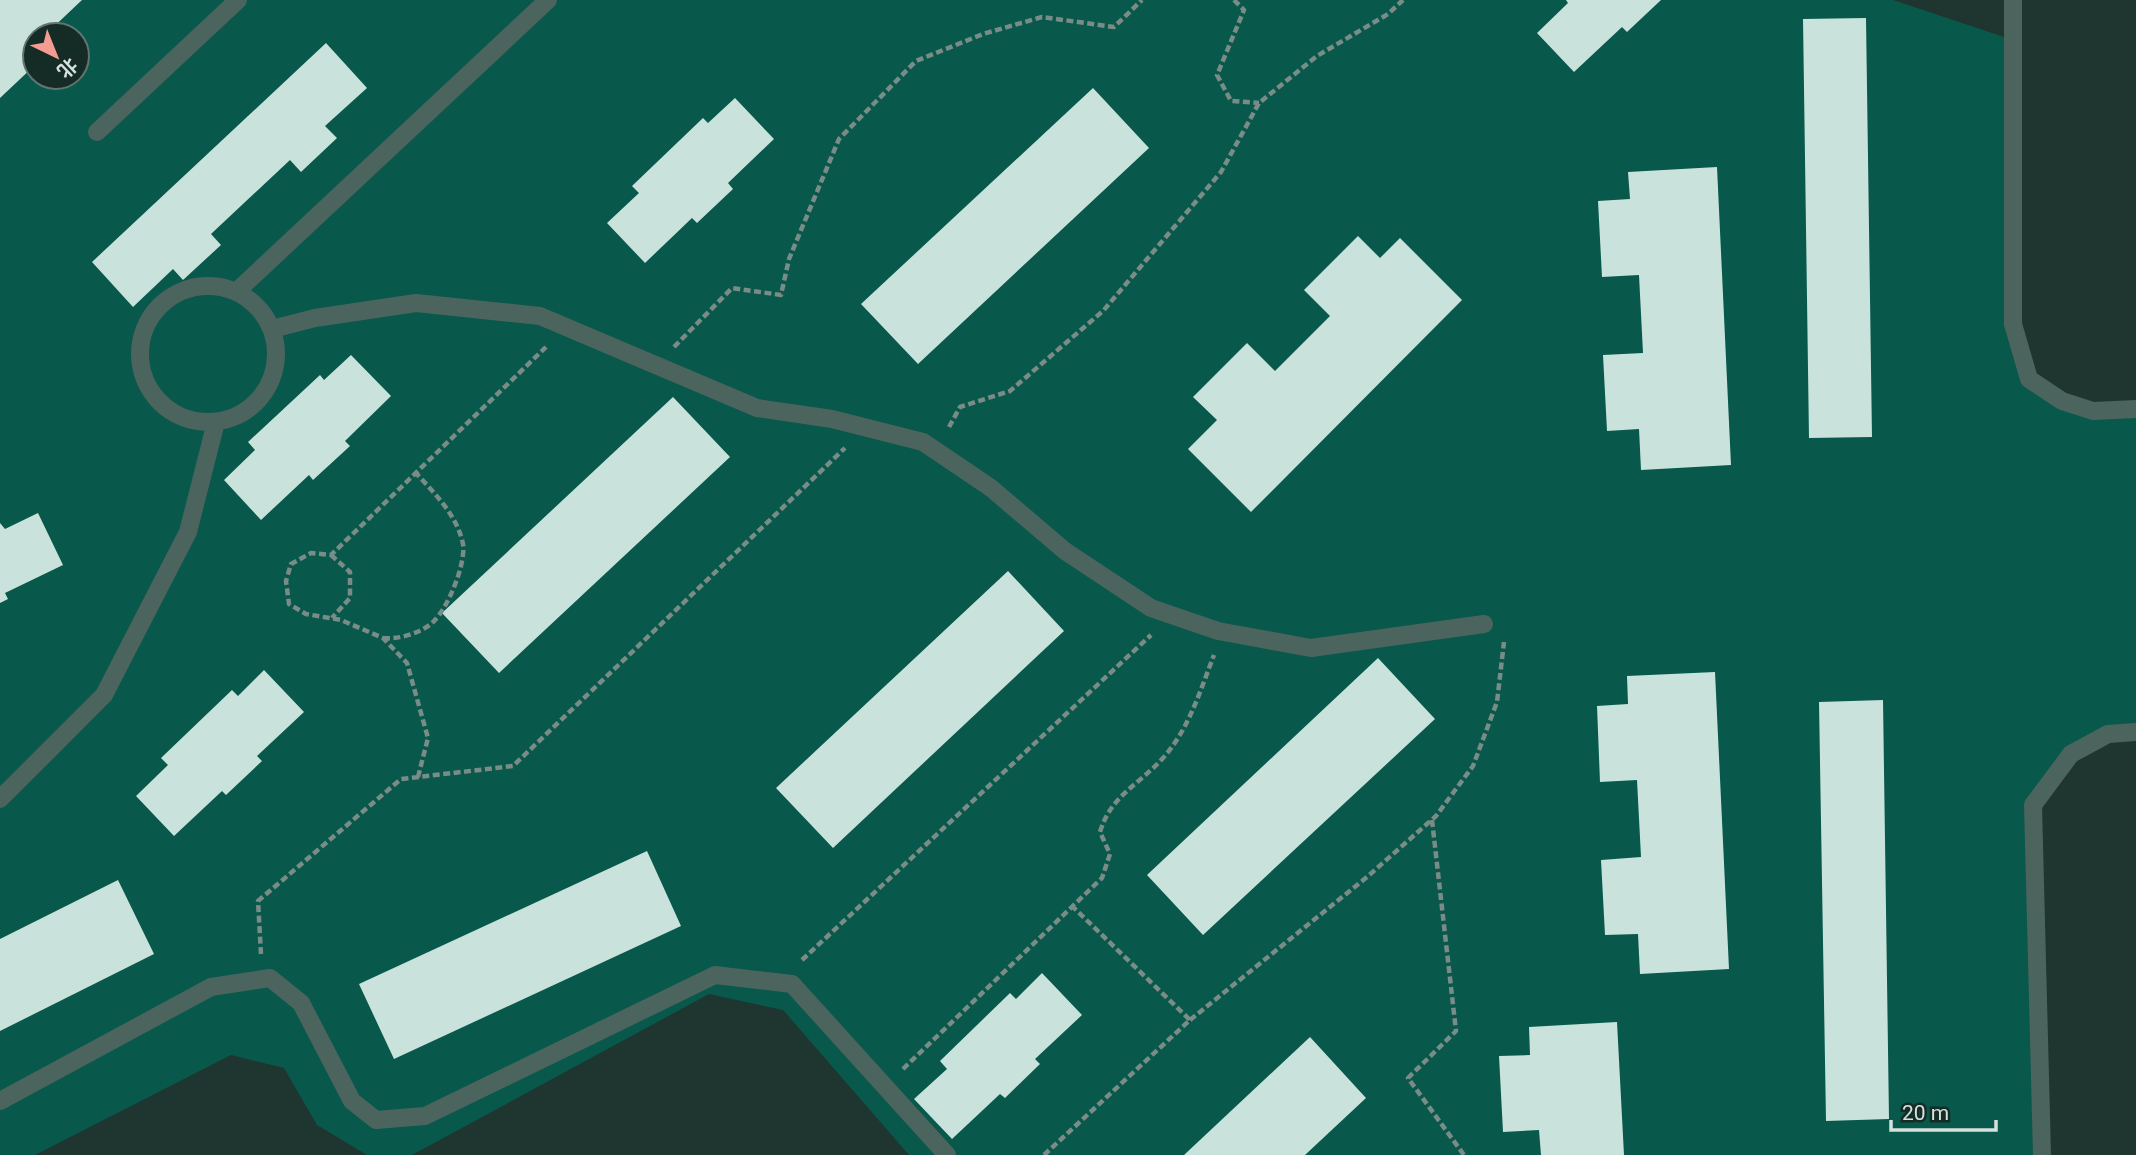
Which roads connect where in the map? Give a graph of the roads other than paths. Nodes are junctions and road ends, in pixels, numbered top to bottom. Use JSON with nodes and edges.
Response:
{"nodes":[{"id":1,"x":238,"y":0,"type":"edge"},
{"id":2,"x":548,"y":0,"type":"edge"},
{"id":3,"x":2013,"y":0,"type":"edge"},
{"id":4,"x":97,"y":132,"type":"dead end"},
{"id":5,"x":236,"y":292,"type":"junction"},
{"id":6,"x":272,"y":330,"type":"junction"},
{"id":7,"x":2136,"y":409,"type":"edge"},
{"id":8,"x":216,"y":422,"type":"junction"},
{"id":9,"x":1484,"y":624,"type":"dead end"},
{"id":10,"x":2136,"y":732,"type":"edge"},
{"id":11,"x":0,"y":799,"type":"edge"},
{"id":12,"x":0,"y":1101,"type":"edge"},
{"id":13,"x":947,"y":1155,"type":"edge"},
{"id":14,"x":2042,"y":1155,"type":"edge"}],
"edges":[{"from":1,"to":4,"type":"lane"},
{"from":2,"to":5,"type":"lane"},
{"from":3,"to":7,"type":"lane"},
{"from":5,"to":6,"type":"lane"},
{"from":5,"to":8,"type":"lane"},
{"from":6,"to":8,"type":"lane"},
{"from":6,"to":9,"type":"lane"},
{"from":8,"to":11,"type":"lane"},
{"from":10,"to":14,"type":"lane"},
{"from":12,"to":13,"type":"lane"}]}
